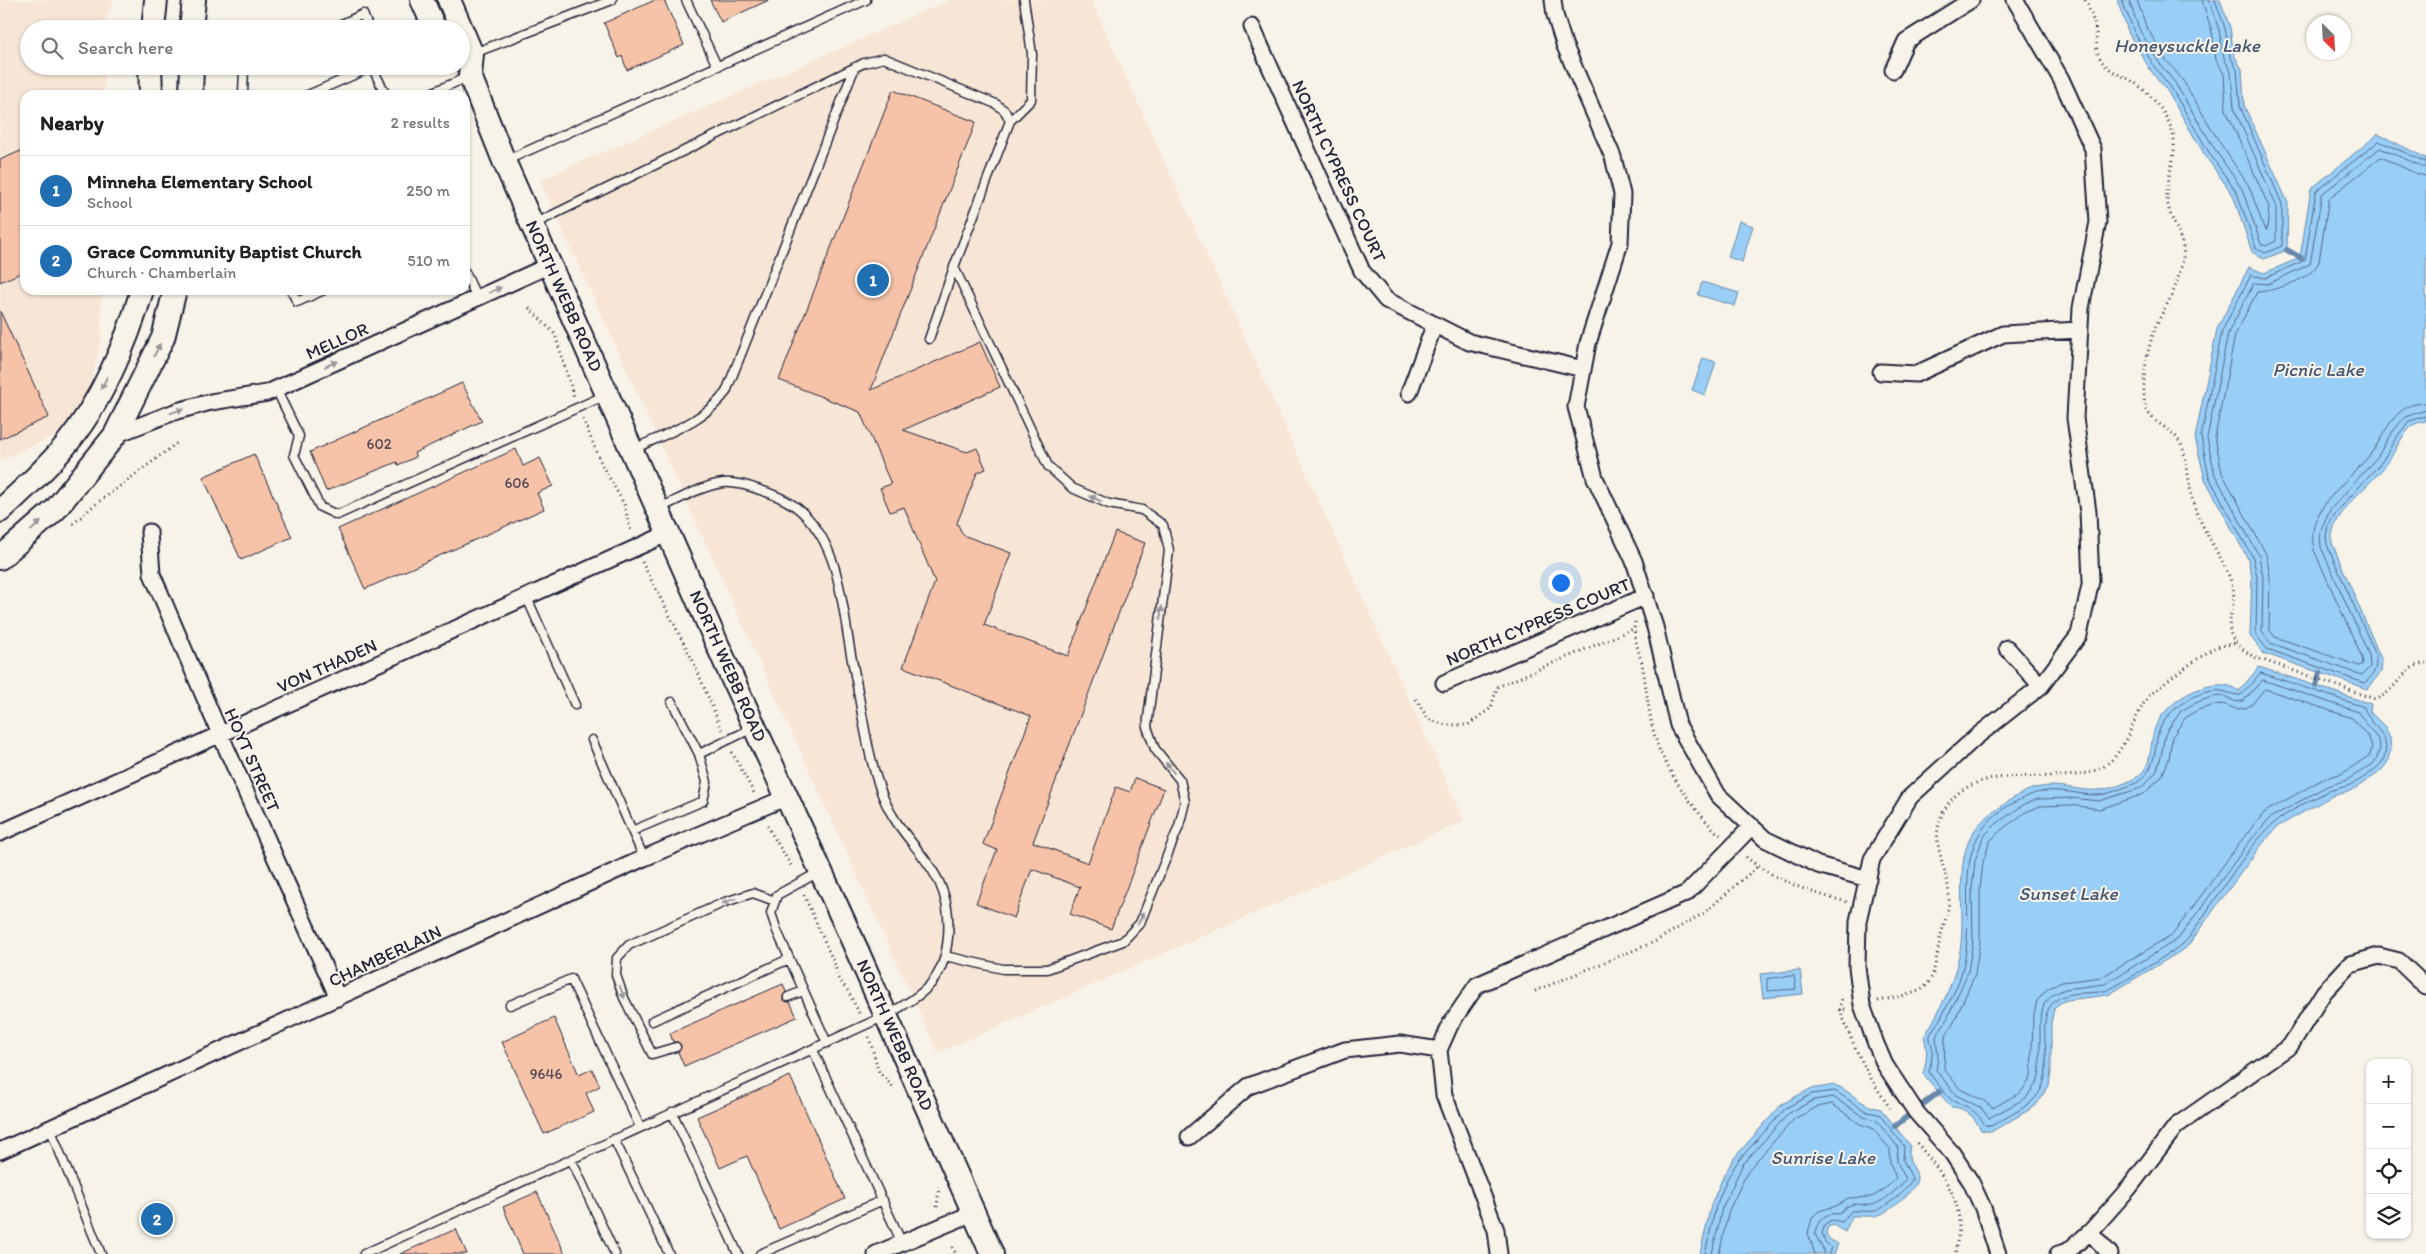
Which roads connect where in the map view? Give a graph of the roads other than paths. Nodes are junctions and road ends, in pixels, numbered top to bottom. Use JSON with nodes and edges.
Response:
{"nodes":[{"id":1,"x":156,"y":0,"type":"edge"},
{"id":2,"x":194,"y":0,"type":"edge"},
{"id":3,"x":422,"y":0,"type":"edge"},
{"id":4,"x":449,"y":0,"type":"edge"},
{"id":5,"x":612,"y":0,"type":"edge"},
{"id":6,"x":686,"y":0,"type":"edge"},
{"id":7,"x":866,"y":0,"type":"edge"},
{"id":8,"x":1024,"y":0,"type":"edge"},
{"id":9,"x":1553,"y":0,"type":"edge"},
{"id":10,"x":1971,"y":0,"type":"edge"},
{"id":11,"x":2015,"y":0,"type":"edge"},
{"id":12,"x":154,"y":20,"type":"edge"},
{"id":13,"x":192,"y":20,"type":"edge"},
{"id":14,"x":350,"y":20,"type":"edge"},
{"id":15,"x":365,"y":20,"type":"edge"},
{"id":16,"x":431,"y":20,"type":"edge"},
{"id":17,"x":454,"y":20,"type":"edge"},
{"id":18,"x":1252,"y":27,"type":"dead end"},
{"id":19,"x":470,"y":64,"type":"edge"},
{"id":20,"x":717,"y":66,"type":"junction"},
{"id":21,"x":855,"y":67,"type":"junction"},
{"id":22,"x":1893,"y":70,"type":"dead end"},
{"id":23,"x":151,"y":75,"type":"edge"},
{"id":24,"x":192,"y":75,"type":"edge"},
{"id":25,"x":244,"y":75,"type":"edge"},
{"id":26,"x":354,"y":75,"type":"edge"},
{"id":27,"x":377,"y":75,"type":"edge"},
{"id":28,"x":454,"y":75,"type":"edge"},
{"id":29,"x":470,"y":75,"type":"edge"},
{"id":30,"x":152,"y":90,"type":"edge"},
{"id":31,"x":191,"y":90,"type":"edge"},
{"id":32,"x":243,"y":90,"type":"edge"},
{"id":33,"x":320,"y":90,"type":"edge"},
{"id":34,"x":384,"y":90,"type":"edge"},
{"id":35,"x":433,"y":90,"type":"edge"},
{"id":36,"x":1010,"y":121,"type":"junction"},
{"id":37,"x":504,"y":161,"type":"junction"},
{"id":38,"x":532,"y":225,"type":"junction"},
{"id":39,"x":550,"y":265,"type":"junction"},
{"id":40,"x":954,"y":267,"type":"junction"},
{"id":41,"x":470,"y":283,"type":"edge"},
{"id":42,"x":141,"y":295,"type":"edge"},
{"id":43,"x":174,"y":295,"type":"edge"},
{"id":44,"x":294,"y":295,"type":"edge"},
{"id":45,"x":313,"y":295,"type":"edge"},
{"id":46,"x":477,"y":298,"type":"junction"},
{"id":47,"x":1434,"y":326,"type":"junction"},
{"id":48,"x":2080,"y":330,"type":"junction"},
{"id":49,"x":929,"y":339,"type":"dead end"},
{"id":50,"x":1583,"y":369,"type":"junction"},
{"id":51,"x":1881,"y":372,"type":"dead end"},
{"id":52,"x":276,"y":389,"type":"junction"},
{"id":53,"x":1409,"y":393,"type":"dead end"},
{"id":54,"x":607,"y":395,"type":"junction"},
{"id":55,"x":123,"y":432,"type":"junction"},
{"id":56,"x":632,"y":450,"type":"junction"},
{"id":57,"x":658,"y":509,"type":"junction"},
{"id":58,"x":0,"y":511,"type":"edge"},
{"id":59,"x":149,"y":532,"type":"dead end"},
{"id":60,"x":668,"y":533,"type":"junction"},
{"id":61,"x":0,"y":558,"type":"edge"},
{"id":62,"x":1646,"y":596,"type":"junction"},
{"id":63,"x":527,"y":598,"type":"junction"},
{"id":64,"x":2006,"y":648,"type":"dead end"},
{"id":65,"x":1444,"y":683,"type":"dead end"},
{"id":66,"x":2040,"y":686,"type":"junction"},
{"id":67,"x":672,"y":702,"type":"dead end"},
{"id":68,"x":575,"y":705,"type":"dead end"},
{"id":69,"x":755,"y":727,"type":"junction"},
{"id":70,"x":220,"y":734,"type":"junction"},
{"id":71,"x":592,"y":740,"type":"dead end"},
{"id":72,"x":698,"y":754,"type":"junction"},
{"id":73,"x":787,"y":797,"type":"junction"},
{"id":74,"x":1752,"y":826,"type":"junction"},
{"id":75,"x":632,"y":831,"type":"junction"},
{"id":76,"x":0,"y":833,"type":"edge"},
{"id":77,"x":644,"y":858,"type":"junction"},
{"id":78,"x":821,"y":871,"type":"junction"},
{"id":79,"x":1868,"y":879,"type":"junction"},
{"id":80,"x":775,"y":901,"type":"junction"},
{"id":81,"x":945,"y":956,"type":"junction"},
{"id":82,"x":789,"y":959,"type":"junction"},
{"id":83,"x":2426,"y":987,"type":"edge"},
{"id":84,"x":803,"y":991,"type":"junction"},
{"id":85,"x":788,"y":997,"type":"dead end"},
{"id":86,"x":338,"y":998,"type":"junction"},
{"id":87,"x":510,"y":1005,"type":"dead end"},
{"id":88,"x":887,"y":1015,"type":"junction"},
{"id":89,"x":652,"y":1021,"type":"dead end"},
{"id":90,"x":827,"y":1043,"type":"junction"},
{"id":91,"x":676,"y":1047,"type":"dead end"},
{"id":92,"x":813,"y":1050,"type":"junction"},
{"id":93,"x":1439,"y":1050,"type":"junction"},
{"id":94,"x":672,"y":1112,"type":"junction"},
{"id":95,"x":640,"y":1127,"type":"junction"},
{"id":96,"x":50,"y":1128,"type":"junction"},
{"id":97,"x":1189,"y":1137,"type":"dead end"},
{"id":98,"x":614,"y":1139,"type":"junction"},
{"id":99,"x":0,"y":1151,"type":"edge"},
{"id":100,"x":571,"y":1159,"type":"junction"},
{"id":101,"x":883,"y":1200,"type":"junction"},
{"id":102,"x":973,"y":1212,"type":"junction"},
{"id":103,"x":2090,"y":1232,"type":"junction"},
{"id":104,"x":902,"y":1243,"type":"junction"},
{"id":105,"x":101,"y":1254,"type":"edge"},
{"id":106,"x":364,"y":1254,"type":"edge"},
{"id":107,"x":615,"y":1254,"type":"edge"},
{"id":108,"x":669,"y":1254,"type":"edge"},
{"id":109,"x":738,"y":1254,"type":"edge"},
{"id":110,"x":760,"y":1254,"type":"edge"},
{"id":111,"x":876,"y":1254,"type":"edge"},
{"id":112,"x":992,"y":1254,"type":"edge"},
{"id":113,"x":1499,"y":1254,"type":"edge"},
{"id":114,"x":1998,"y":1254,"type":"edge"},
{"id":115,"x":2058,"y":1254,"type":"edge"},
{"id":116,"x":2110,"y":1254,"type":"edge"}],
"edges":[{"from":1,"to":12,"type":"main road"},
{"from":2,"to":13,"type":"main road"},
{"from":3,"to":16,"type":"main road"},
{"from":4,"to":17,"type":"main road","name":"NORTH WEBB ROAD"},
{"from":5,"to":19,"type":"lane"},
{"from":6,"to":20,"type":"lane"},
{"from":7,"to":20,"type":"lane"},
{"from":8,"to":36,"type":"lane"},
{"from":9,"to":50,"type":"street"},
{"from":10,"to":22,"type":"street"},
{"from":11,"to":48,"type":"street"},
{"from":14,"to":15,"type":"lane"},
{"from":18,"to":47,"type":"street","name":"NORTH CYPRESS COURT"},
{"from":20,"to":37,"type":"lane"},
{"from":21,"to":36,"type":"lane"},
{"from":21,"to":38,"type":"lane"},
{"from":21,"to":56,"type":"lane"},
{"from":23,"to":30,"type":"main road"},
{"from":24,"to":31,"type":"main road"},
{"from":25,"to":32,"type":"lane"},
{"from":26,"to":33,"type":"lane"},
{"from":27,"to":34,"type":"lane"},
{"from":28,"to":35,"type":"lane"},
{"from":29,"to":37,"type":"main road","name":"NORTH WEBB ROAD"},
{"from":36,"to":40,"type":"lane"},
{"from":37,"to":38,"type":"main road","name":"NORTH WEBB ROAD"},
{"from":38,"to":39,"type":"main road","name":"NORTH WEBB ROAD"},
{"from":46,"to":39,"type":"street","name":"MELLOR","one_way":true},
{"from":39,"to":54,"type":"main road","name":"NORTH WEBB ROAD"},
{"from":40,"to":49,"type":"lane"},
{"from":81,"to":40,"type":"lane","one_way":true},
{"from":41,"to":46,"type":"lane"},
{"from":42,"to":58,"type":"main road","one_way":true},
{"from":55,"to":43,"type":"main road","one_way":true},
{"from":44,"to":45,"type":"lane"},
{"from":52,"to":46,"type":"street","name":"MELLOR","one_way":true},
{"from":47,"to":50,"type":"street","name":"NORTH CYPRESS COURT"},
{"from":47,"to":53,"type":"street"},
{"from":48,"to":51,"type":"street"},
{"from":48,"to":66,"type":"street"},
{"from":50,"to":62,"type":"street"},
{"from":52,"to":54,"type":"lane"},
{"from":55,"to":52,"type":"street","name":"MELLOR","one_way":true},
{"from":54,"to":56,"type":"main road","name":"NORTH WEBB ROAD"},
{"from":61,"to":55,"type":"main road","one_way":true},
{"from":56,"to":57,"type":"main road","name":"NORTH WEBB ROAD"},
{"from":57,"to":60,"type":"main road","name":"NORTH WEBB ROAD"},
{"from":57,"to":81,"type":"lane"},
{"from":59,"to":70,"type":"street","name":"HOYT STREET"},
{"from":60,"to":63,"type":"street","name":"VON THADEN"},
{"from":60,"to":69,"type":"main road","name":"NORTH WEBB ROAD"},
{"from":62,"to":65,"type":"street","name":"NORTH CYPRESS COURT"},
{"from":62,"to":74,"type":"street"},
{"from":63,"to":68,"type":"lane"},
{"from":63,"to":70,"type":"street","name":"VON THADEN"},
{"from":64,"to":66,"type":"street"},
{"from":66,"to":79,"type":"street"},
{"from":67,"to":72,"type":"lane"},
{"from":69,"to":72,"type":"lane"},
{"from":69,"to":73,"type":"main road","name":"NORTH WEBB ROAD"},
{"from":70,"to":76,"type":"street","name":"VON THADEN"},
{"from":70,"to":86,"type":"street","name":"HOYT STREET"},
{"from":71,"to":75,"type":"lane"},
{"from":72,"to":75,"type":"lane"},
{"from":73,"to":77,"type":"street","name":"CHAMBERLAIN"},
{"from":73,"to":78,"type":"main road","name":"NORTH WEBB ROAD"},
{"from":74,"to":79,"type":"street"},
{"from":74,"to":93,"type":"street"},
{"from":75,"to":77,"type":"lane"},
{"from":77,"to":86,"type":"street","name":"CHAMBERLAIN"},
{"from":78,"to":80,"type":"lane"},
{"from":78,"to":88,"type":"main road","name":"NORTH WEBB ROAD"},
{"from":79,"to":114,"type":"street"},
{"from":80,"to":82,"type":"lane"},
{"from":80,"to":91,"type":"lane","one_way":true},
{"from":81,"to":88,"type":"lane"},
{"from":82,"to":84,"type":"lane"},
{"from":82,"to":89,"type":"lane"},
{"from":83,"to":103,"type":"street"},
{"from":84,"to":85,"type":"lane"},
{"from":84,"to":90,"type":"lane"},
{"from":86,"to":96,"type":"street","name":"CHAMBERLAIN"},
{"from":87,"to":95,"type":"lane"},
{"from":88,"to":90,"type":"lane"},
{"from":88,"to":102,"type":"main road","name":"NORTH WEBB ROAD"},
{"from":90,"to":92,"type":"lane"},
{"from":92,"to":94,"type":"lane"},
{"from":92,"to":101,"type":"lane"},
{"from":93,"to":97,"type":"street"},
{"from":93,"to":113,"type":"street"},
{"from":94,"to":95,"type":"lane"},
{"from":94,"to":109,"type":"lane"},
{"from":95,"to":98,"type":"lane"},
{"from":96,"to":99,"type":"street","name":"CHAMBERLAIN"},
{"from":96,"to":105,"type":"lane"},
{"from":98,"to":100,"type":"lane"},
{"from":98,"to":108,"type":"lane"},
{"from":100,"to":106,"type":"lane"},
{"from":100,"to":107,"type":"lane"},
{"from":101,"to":104,"type":"lane"},
{"from":101,"to":110,"type":"lane"},
{"from":102,"to":104,"type":"street"},
{"from":102,"to":112,"type":"main road","name":"NORTH WEBB ROAD"},
{"from":103,"to":115,"type":"street"},
{"from":103,"to":116,"type":"street"},
{"from":104,"to":111,"type":"street"}]}
